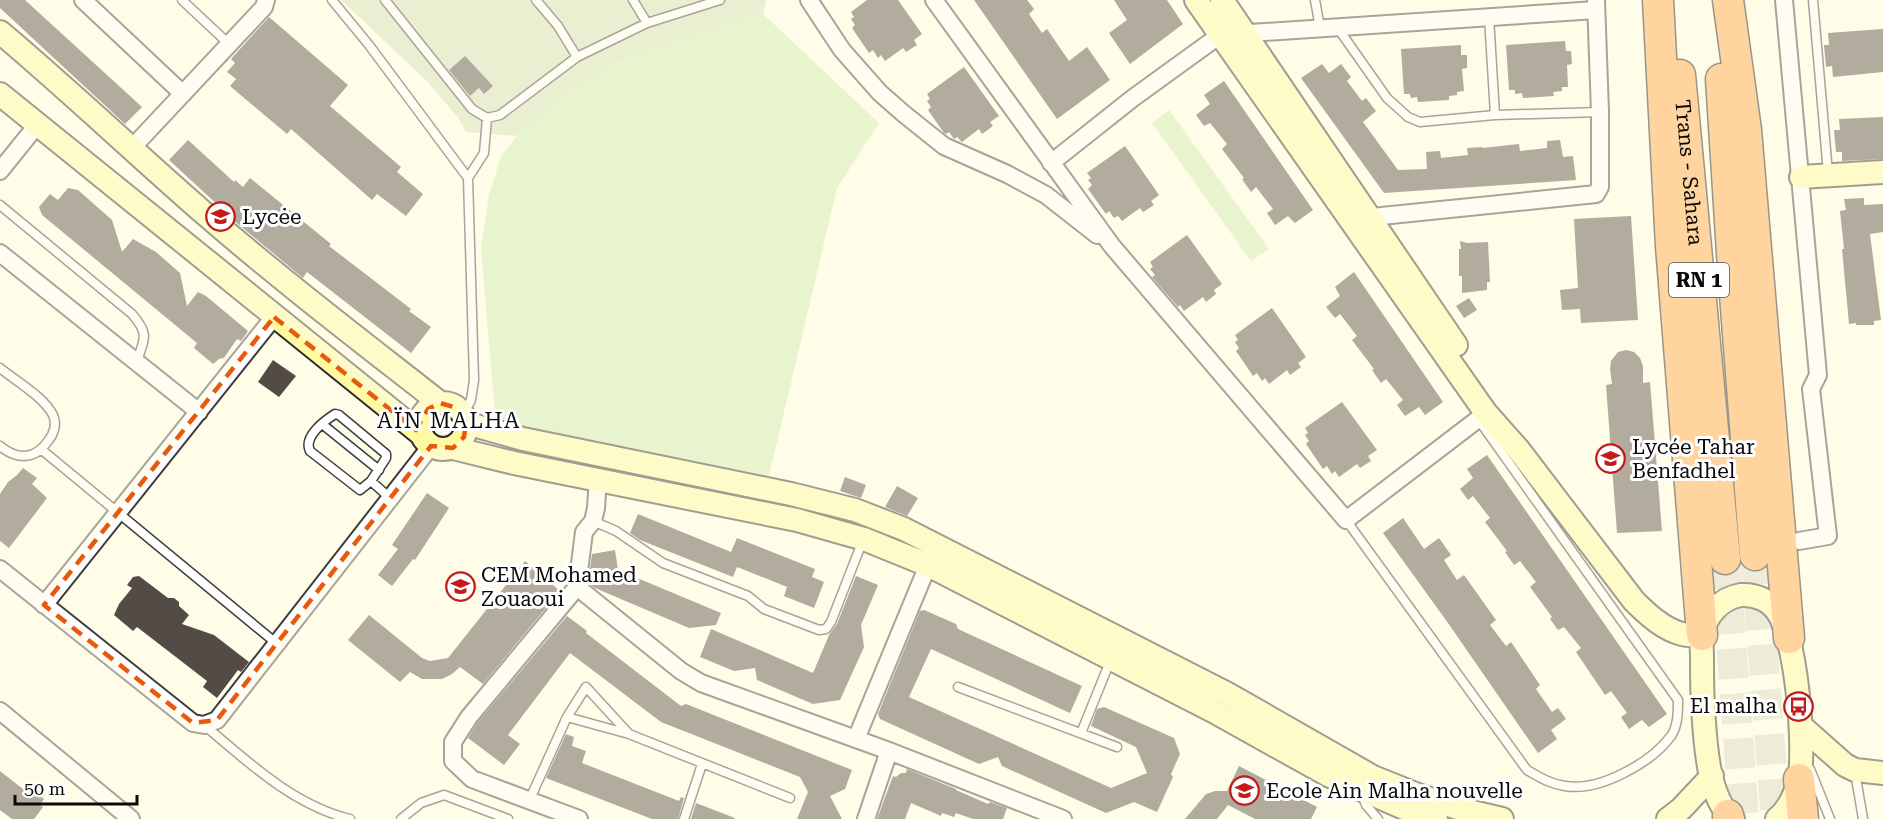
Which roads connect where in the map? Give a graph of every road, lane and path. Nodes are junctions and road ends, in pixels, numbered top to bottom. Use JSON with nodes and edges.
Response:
{"nodes":[{"id":1,"x":83,"y":0,"type":"edge"},
{"id":2,"x":182,"y":0,"type":"edge"},
{"id":3,"x":266,"y":0,"type":"edge"},
{"id":4,"x":332,"y":0,"type":"edge"},
{"id":5,"x":386,"y":0,"type":"edge"},
{"id":6,"x":536,"y":0,"type":"edge"},
{"id":7,"x":633,"y":0,"type":"edge"},
{"id":8,"x":719,"y":0,"type":"edge"},
{"id":9,"x":809,"y":0,"type":"edge"},
{"id":10,"x":934,"y":0,"type":"edge"},
{"id":11,"x":1196,"y":0,"type":"edge"},
{"id":12,"x":1222,"y":0,"type":"edge"},
{"id":13,"x":1315,"y":0,"type":"edge"},
{"id":14,"x":1658,"y":0,"type":"edge"},
{"id":15,"x":1674,"y":0,"type":"edge"},
{"id":16,"x":1716,"y":0,"type":"edge"},
{"id":17,"x":1728,"y":0,"type":"edge"},
{"id":18,"x":1784,"y":0,"type":"edge"},
{"id":19,"x":1814,"y":0,"type":"edge"},
{"id":20,"x":1596,"y":5,"type":"edge"},
{"id":21,"x":1489,"y":17,"type":"junction"},
{"id":22,"x":647,"y":24,"type":"junction"},
{"id":23,"x":1328,"y":28,"type":"junction"},
{"id":24,"x":0,"y":32,"type":"edge"},
{"id":25,"x":1245,"y":33,"type":"junction"},
{"id":26,"x":1220,"y":35,"type":"junction"},
{"id":27,"x":230,"y":45,"type":"junction"},
{"id":28,"x":577,"y":57,"type":"junction"},
{"id":29,"x":0,"y":94,"type":"edge"},
{"id":30,"x":183,"y":94,"type":"junction"},
{"id":31,"x":1600,"y":112,"type":"junction"},
{"id":32,"x":1495,"y":115,"type":"junction"},
{"id":33,"x":487,"y":118,"type":"junction"},
{"id":34,"x":37,"y":126,"type":"junction"},
{"id":35,"x":131,"y":149,"type":"junction"},
{"id":36,"x":1051,"y":164,"type":"junction"},
{"id":37,"x":0,"y":171,"type":"edge"},
{"id":38,"x":1883,"y":172,"type":"edge"},
{"id":39,"x":1828,"y":176,"type":"junction"},
{"id":40,"x":1801,"y":177,"type":"junction"},
{"id":41,"x":468,"y":178,"type":"junction"},
{"id":42,"x":0,"y":205,"type":"edge"},
{"id":43,"x":1359,"y":218,"type":"junction"},
{"id":44,"x":1112,"y":246,"type":"junction"},
{"id":45,"x":0,"y":253,"type":"edge"},
{"id":46,"x":274,"y":317,"type":"junction"},
{"id":47,"x":138,"y":361,"type":"junction"},
{"id":48,"x":0,"y":368,"type":"edge"},
{"id":49,"x":440,"y":403,"type":"junction"},
{"id":50,"x":199,"y":412,"type":"junction"},
{"id":51,"x":1482,"y":416,"type":"junction"},
{"id":52,"x":465,"y":419,"type":"junction"},
{"id":53,"x":322,"y":424,"type":"junction"},
{"id":54,"x":435,"y":442,"type":"junction"},
{"id":55,"x":0,"y":446,"type":"edge"},
{"id":56,"x":1518,"y":449,"type":"junction"},
{"id":57,"x":42,"y":450,"type":"junction"},
{"id":58,"x":379,"y":470,"type":"junction"},
{"id":59,"x":598,"y":479,"type":"junction"},
{"id":60,"x":370,"y":481,"type":"junction"},
{"id":61,"x":390,"y":498,"type":"junction"},
{"id":62,"x":118,"y":513,"type":"junction"},
{"id":63,"x":1346,"y":520,"type":"junction"},
{"id":64,"x":593,"y":521,"type":"junction"},
{"id":65,"x":864,"y":539,"type":"junction"},
{"id":66,"x":1799,"y":541,"type":"dead end"},
{"id":67,"x":1755,"y":555,"type":"tunnel mouth"},
{"id":68,"x":1725,"y":559,"type":"tunnel mouth"},
{"id":69,"x":928,"y":566,"type":"junction"},
{"id":70,"x":0,"y":569,"type":"edge"},
{"id":71,"x":577,"y":587,"type":"junction"},
{"id":72,"x":44,"y":605,"type":"junction"},
{"id":73,"x":1702,"y":635,"type":"junction"},
{"id":74,"x":1789,"y":638,"type":"junction"},
{"id":75,"x":276,"y":643,"type":"junction"},
{"id":76,"x":1111,"y":659,"type":"junction"},
{"id":77,"x":958,"y":687,"type":"dead end"},
{"id":78,"x":0,"y":711,"type":"edge"},
{"id":79,"x":567,"y":717,"type":"junction"},
{"id":80,"x":204,"y":725,"type":"junction"},
{"id":81,"x":1081,"y":733,"type":"junction"},
{"id":82,"x":629,"y":734,"type":"junction"},
{"id":83,"x":1801,"y":736,"type":"junction"},
{"id":84,"x":856,"y":739,"type":"junction"},
{"id":85,"x":1117,"y":747,"type":"dead end"},
{"id":86,"x":889,"y":752,"type":"junction"},
{"id":87,"x":702,"y":764,"type":"junction"},
{"id":88,"x":1855,"y":770,"type":"junction"},
{"id":89,"x":1883,"y":773,"type":"edge"},
{"id":90,"x":1712,"y":776,"type":"junction"},
{"id":91,"x":1799,"y":779,"type":"junction"},
{"id":92,"x":1360,"y":789,"type":"junction"},
{"id":93,"x":790,"y":798,"type":"dead end"},
{"id":94,"x":529,"y":801,"type":"junction"},
{"id":95,"x":1728,"y":818,"type":"edge"},
{"id":96,"x":131,"y":819,"type":"edge"},
{"id":97,"x":350,"y":819,"type":"edge"},
{"id":98,"x":401,"y":819,"type":"edge"},
{"id":99,"x":508,"y":819,"type":"edge"},
{"id":100,"x":579,"y":819,"type":"edge"},
{"id":101,"x":684,"y":819,"type":"edge"},
{"id":102,"x":866,"y":819,"type":"edge"},
{"id":103,"x":1063,"y":819,"type":"edge"},
{"id":104,"x":1378,"y":819,"type":"edge"},
{"id":105,"x":1436,"y":819,"type":"edge"},
{"id":106,"x":1502,"y":819,"type":"edge"},
{"id":107,"x":1668,"y":819,"type":"edge"},
{"id":108,"x":1777,"y":819,"type":"edge"},
{"id":109,"x":1803,"y":819,"type":"edge"},
{"id":110,"x":1830,"y":819,"type":"edge"},
{"id":111,"x":1863,"y":819,"type":"edge"}],
"edges":[{"from":1,"to":30,"type":"street"},
{"from":2,"to":27,"type":"lane"},
{"from":3,"to":27,"type":"street"},
{"from":4,"to":41,"type":"lane"},
{"from":5,"to":33,"type":"lane"},
{"from":6,"to":28,"type":"lane"},
{"from":7,"to":22,"type":"lane"},
{"from":8,"to":22,"type":"lane"},
{"from":9,"to":44,"type":"street"},
{"from":10,"to":36,"type":"street"},
{"from":11,"to":26,"type":"main road"},
{"from":12,"to":25,"type":"main road"},
{"from":13,"to":23,"type":"lane"},
{"from":14,"to":73,"type":"highway"},
{"from":15,"to":68,"type":"highway","name":"Trans - Sahara","number":"RN 1"},
{"from":16,"to":67,"type":"highway","name":"Trans - Sahara","number":"RN 1"},
{"from":17,"to":74,"type":"highway"},
{"from":18,"to":40,"type":"street"},
{"from":19,"to":39,"type":"lane"},
{"from":20,"to":21,"type":"street"},
{"from":20,"to":31,"type":"street"},
{"from":21,"to":23,"type":"street"},
{"from":21,"to":32,"type":"lane"},
{"from":22,"to":28,"type":"lane"},
{"from":23,"to":25,"type":"street"},
{"from":23,"to":32,"type":"lane"},
{"from":24,"to":35,"type":"main road"},
{"from":25,"to":26,"type":"street"},
{"from":25,"to":43,"type":"main road"},
{"from":26,"to":36,"type":"street"},
{"from":26,"to":43,"type":"main road"},
{"from":27,"to":30,"type":"street"},
{"from":28,"to":33,"type":"lane"},
{"from":29,"to":34,"type":"main road"},
{"from":30,"to":35,"type":"street"},
{"from":31,"to":32,"type":"lane"},
{"from":31,"to":43,"type":"street"},
{"from":33,"to":41,"type":"lane"},
{"from":34,"to":37,"type":"street"},
{"from":34,"to":46,"type":"main road"},
{"from":35,"to":49,"type":"main road"},
{"from":36,"to":44,"type":"street"},
{"from":38,"to":39,"type":"main road"},
{"from":39,"to":40,"type":"main road"},
{"from":40,"to":66,"type":"street"},
{"from":41,"to":52,"type":"lane"},
{"from":42,"to":47,"type":"lane"},
{"from":43,"to":51,"type":"main road"},
{"from":43,"to":56,"type":"main road"},
{"from":44,"to":63,"type":"street"},
{"from":45,"to":47,"type":"street"},
{"from":46,"to":50,"type":"street"},
{"from":46,"to":54,"type":"main road"},
{"from":47,"to":50,"type":"street"},
{"from":48,"to":57,"type":"lane"},
{"from":49,"to":52,"type":"main road"},
{"from":49,"to":54,"type":"main road"},
{"from":50,"to":62,"type":"street"},
{"from":51,"to":56,"type":"main road"},
{"from":51,"to":63,"type":"street"},
{"from":51,"to":63,"type":"lane"},
{"from":52,"to":54,"type":"main road"},
{"from":52,"to":106,"type":"main road"},
{"from":53,"to":58,"type":"lane"},
{"from":53,"to":58,"type":"lane"},
{"from":53,"to":60,"type":"lane"},
{"from":54,"to":59,"type":"main road"},
{"from":54,"to":61,"type":"street"},
{"from":55,"to":57,"type":"lane"},
{"from":56,"to":73,"type":"main road"},
{"from":57,"to":62,"type":"lane"},
{"from":58,"to":60,"type":"lane"},
{"from":59,"to":64,"type":"street"},
{"from":59,"to":65,"type":"main road"},
{"from":60,"to":61,"type":"lane"},
{"from":61,"to":75,"type":"street"},
{"from":62,"to":72,"type":"street"},
{"from":62,"to":75,"type":"lane"},
{"from":64,"to":65,"type":"lane"},
{"from":64,"to":71,"type":"street"},
{"from":65,"to":69,"type":"main road"},
{"from":69,"to":76,"type":"main road"},
{"from":69,"to":84,"type":"street"},
{"from":70,"to":72,"type":"street"},
{"from":71,"to":84,"type":"street"},
{"from":71,"to":94,"type":"street"},
{"from":72,"to":80,"type":"street"},
{"from":73,"to":74,"type":"main road"},
{"from":73,"to":90,"type":"main road"},
{"from":74,"to":83,"type":"main road"},
{"from":75,"to":80,"type":"street"},
{"from":76,"to":81,"type":"lane"},
{"from":76,"to":92,"type":"main road"},
{"from":77,"to":81,"type":"lane"},
{"from":78,"to":96,"type":"street"},
{"from":79,"to":82,"type":"lane"},
{"from":79,"to":82,"type":"lane"},
{"from":79,"to":94,"type":"lane"},
{"from":80,"to":97,"type":"lane"},
{"from":81,"to":85,"type":"lane"},
{"from":82,"to":87,"type":"lane"},
{"from":83,"to":88,"type":"main road"},
{"from":83,"to":91,"type":"main road"},
{"from":83,"to":110,"type":"lane"},
{"from":84,"to":86,"type":"street"},
{"from":86,"to":102,"type":"street"},
{"from":86,"to":103,"type":"street"},
{"from":87,"to":93,"type":"lane"},
{"from":87,"to":101,"type":"lane"},
{"from":88,"to":89,"type":"main road"},
{"from":88,"to":111,"type":"lane"},
{"from":90,"to":95,"type":"main road"},
{"from":90,"to":107,"type":"main road"},
{"from":91,"to":108,"type":"main road"},
{"from":91,"to":109,"type":"highway"},
{"from":92,"to":104,"type":"lane"},
{"from":92,"to":105,"type":"main road"},
{"from":94,"to":100,"type":"street"},
{"from":98,"to":99,"type":"lane"}]}
